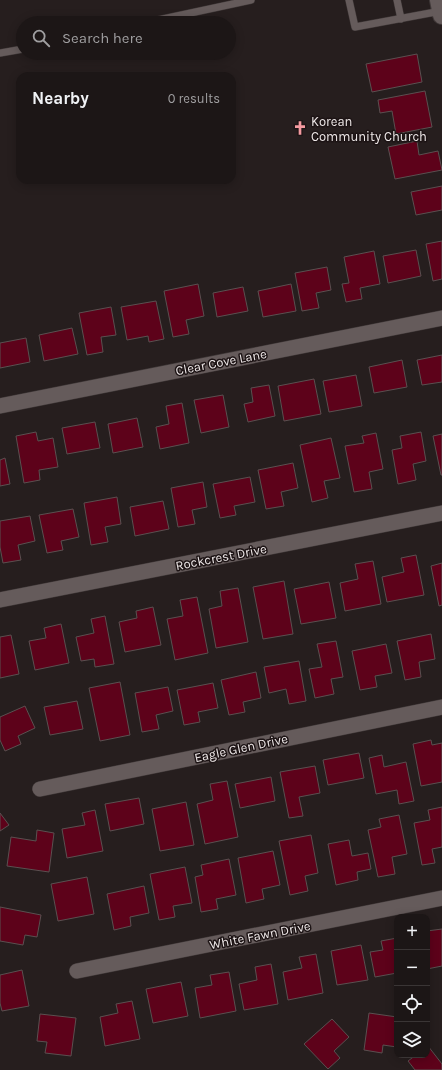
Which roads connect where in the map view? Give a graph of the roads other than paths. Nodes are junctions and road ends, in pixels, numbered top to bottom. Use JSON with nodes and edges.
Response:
{"nodes":[{"id":1,"x":251,"y":0,"type":"edge"},
{"id":2,"x":349,"y":0,"type":"edge"},
{"id":3,"x":397,"y":0,"type":"edge"},
{"id":4,"x":441,"y":9,"type":"edge"},
{"id":5,"x":177,"y":16,"type":"edge"},
{"id":6,"x":401,"y":19,"type":"junction"},
{"id":7,"x":16,"y":50,"type":"edge"},
{"id":8,"x":0,"y":53,"type":"edge"},
{"id":9,"x":442,"y":318,"type":"edge"},
{"id":10,"x":0,"y":406,"type":"edge"},
{"id":11,"x":442,"y":513,"type":"edge"},
{"id":12,"x":0,"y":600,"type":"edge"},
{"id":13,"x":442,"y":706,"type":"edge"},
{"id":14,"x":40,"y":788,"type":"dead end"},
{"id":15,"x":442,"y":898,"type":"edge"},
{"id":16,"x":78,"y":971,"type":"dead end"}],
"edges":[{"from":1,"to":5,"type":"lane"},
{"from":2,"to":6,"type":"lane"},
{"from":3,"to":6,"type":"lane"},
{"from":4,"to":6,"type":"lane"},
{"from":7,"to":8,"type":"lane"},
{"from":9,"to":10,"type":"street","name":"Clear Cove Lane"},
{"from":11,"to":12,"type":"street","name":"Rockcrest Drive"},
{"from":13,"to":14,"type":"street","name":"Eagle Glen Drive"},
{"from":15,"to":16,"type":"street","name":"White Fawn Drive"}]}
